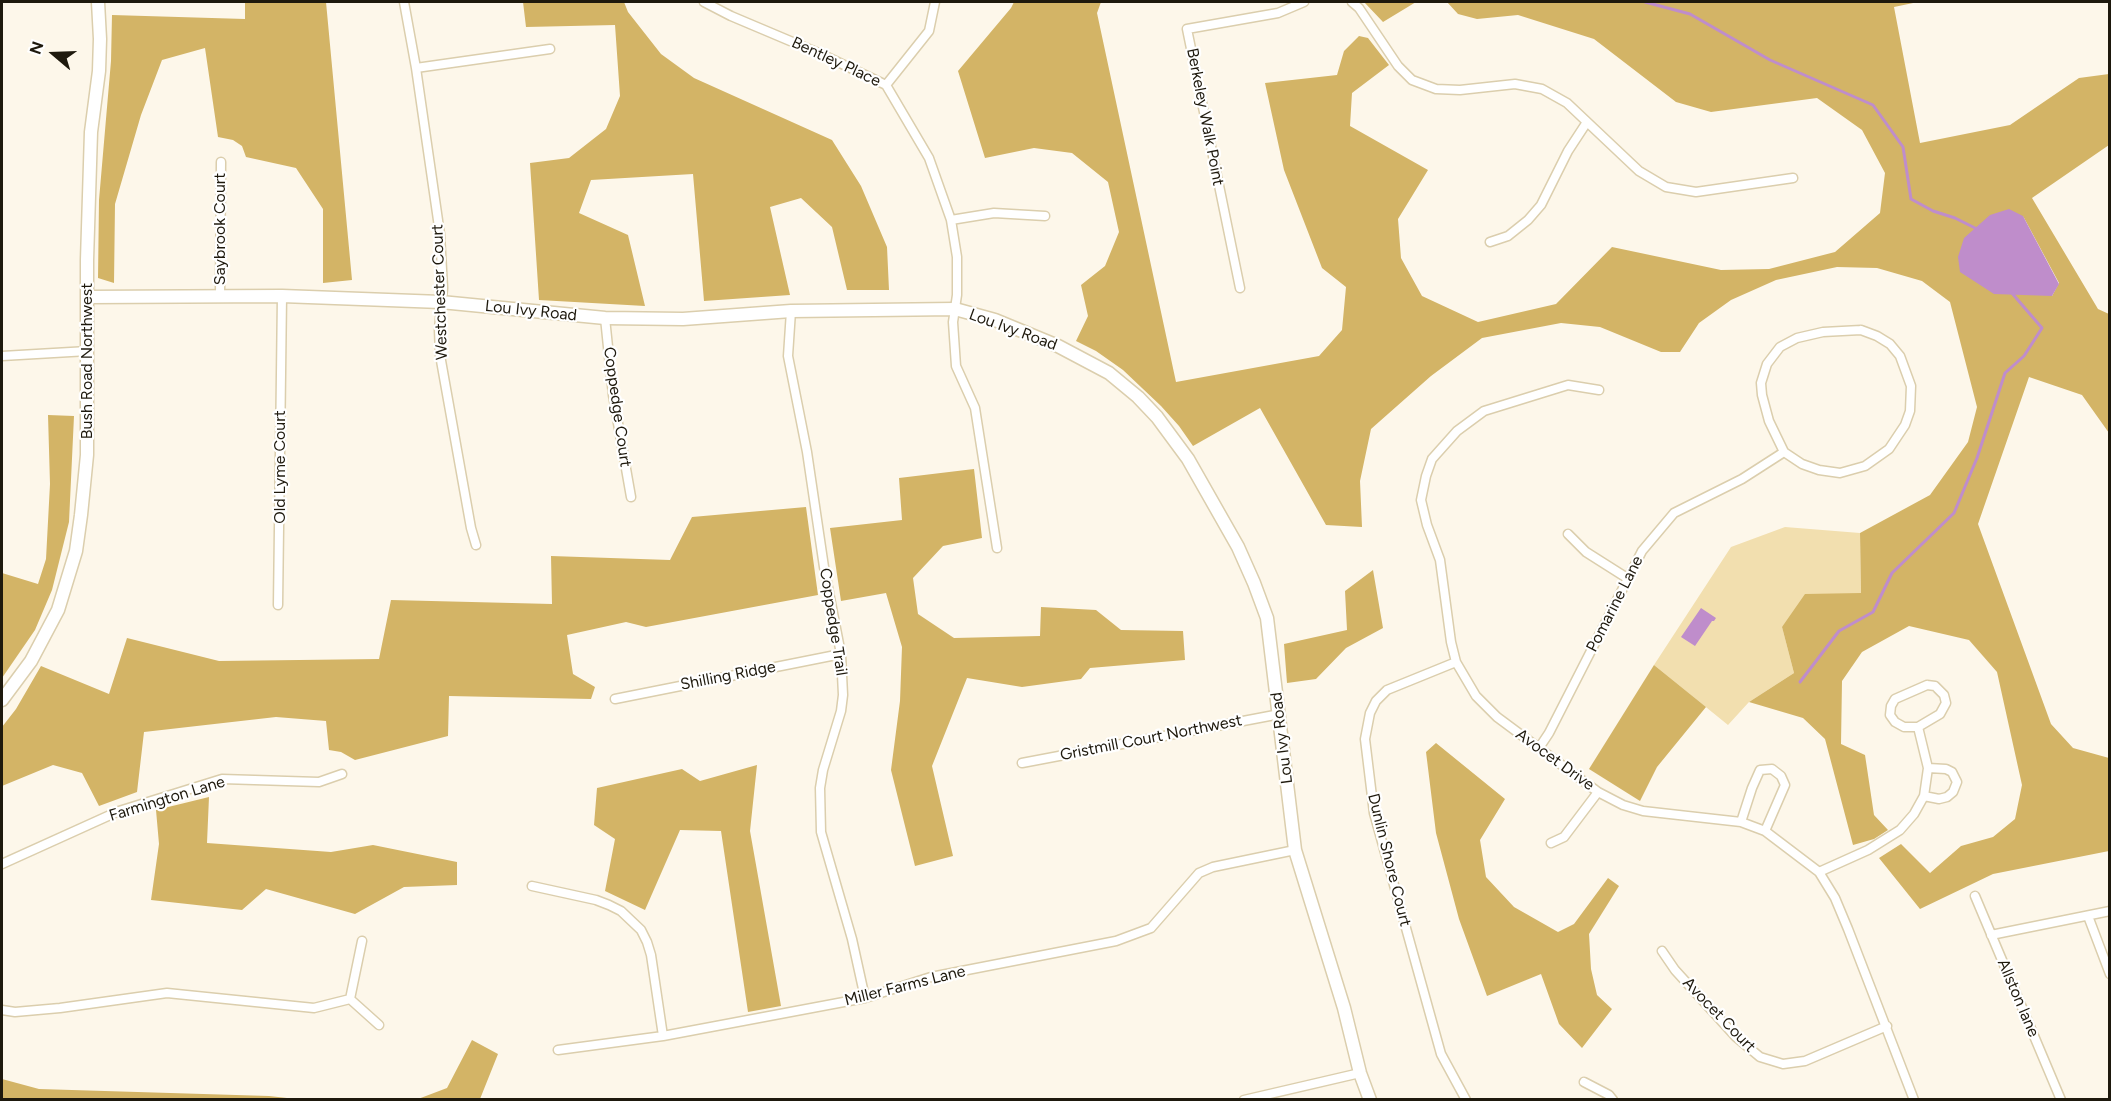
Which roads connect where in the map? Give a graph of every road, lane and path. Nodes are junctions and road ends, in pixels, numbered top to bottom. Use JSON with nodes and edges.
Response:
{"nodes":[{"id":1,"x":98,"y":2,"type":"edge"},
{"id":2,"x":404,"y":2,"type":"edge"},
{"id":3,"x":704,"y":2,"type":"edge"},
{"id":4,"x":935,"y":2,"type":"edge"},
{"id":5,"x":1304,"y":2,"type":"edge"},
{"id":6,"x":1352,"y":2,"type":"edge"},
{"id":7,"x":550,"y":50,"type":"dead end"},
{"id":8,"x":416,"y":68,"type":"junction"},
{"id":9,"x":886,"y":85,"type":"junction"},
{"id":10,"x":1587,"y":122,"type":"junction"},
{"id":11,"x":221,"y":162,"type":"dead end"},
{"id":12,"x":1793,"y":178,"type":"dead end"},
{"id":13,"x":1045,"y":216,"type":"dead end"},
{"id":14,"x":951,"y":220,"type":"junction"},
{"id":15,"x":1490,"y":242,"type":"dead end"},
{"id":16,"x":1239,"y":288,"type":"dead end"},
{"id":17,"x":220,"y":296,"type":"junction"},
{"id":18,"x":282,"y":296,"type":"junction"},
{"id":19,"x":87,"y":297,"type":"junction"},
{"id":20,"x":441,"y":302,"type":"junction"},
{"id":21,"x":955,"y":309,"type":"junction"},
{"id":22,"x":790,"y":311,"type":"junction"},
{"id":23,"x":605,"y":318,"type":"junction"},
{"id":24,"x":88,"y":351,"type":"junction"},
{"id":25,"x":2,"y":356,"type":"edge"},
{"id":26,"x":1599,"y":390,"type":"dead end"},
{"id":27,"x":1784,"y":452,"type":"junction"},
{"id":28,"x":631,"y":496,"type":"dead end"},
{"id":29,"x":1568,"y":534,"type":"dead end"},
{"id":30,"x":476,"y":545,"type":"dead end"},
{"id":31,"x":997,"y":548,"type":"dead end"},
{"id":32,"x":1627,"y":578,"type":"junction"},
{"id":33,"x":278,"y":605,"type":"dead end"},
{"id":34,"x":841,"y":654,"type":"junction"},
{"id":35,"x":1456,"y":662,"type":"junction"},
{"id":36,"x":615,"y":699,"type":"dead end"},
{"id":37,"x":2,"y":700,"type":"edge"},
{"id":38,"x":1280,"y":714,"type":"junction"},
{"id":39,"x":1918,"y":727,"type":"junction"},
{"id":40,"x":1539,"y":748,"type":"junction"},
{"id":41,"x":1023,"y":763,"type":"dead end"},
{"id":42,"x":1928,"y":768,"type":"junction"},
{"id":43,"x":342,"y":774,"type":"dead end"},
{"id":44,"x":1598,"y":792,"type":"junction"},
{"id":45,"x":1924,"y":796,"type":"junction"},
{"id":46,"x":1741,"y":822,"type":"junction"},
{"id":47,"x":1765,"y":831,"type":"junction"},
{"id":48,"x":1551,"y":843,"type":"dead end"},
{"id":49,"x":1295,"y":850,"type":"junction"},
{"id":50,"x":2,"y":864,"type":"edge"},
{"id":51,"x":1820,"y":872,"type":"junction"},
{"id":52,"x":532,"y":886,"type":"dead end"},
{"id":53,"x":1975,"y":896,"type":"dead end"},
{"id":54,"x":2109,"y":911,"type":"edge"},
{"id":55,"x":2088,"y":916,"type":"junction"},
{"id":56,"x":1991,"y":935,"type":"junction"},
{"id":57,"x":362,"y":941,"type":"dead end"},
{"id":58,"x":1662,"y":951,"type":"dead end"},
{"id":59,"x":2109,"y":974,"type":"edge"},
{"id":60,"x":865,"y":998,"type":"junction"},
{"id":61,"x":350,"y":999,"type":"junction"},
{"id":62,"x":2,"y":1010,"type":"edge"},
{"id":63,"x":379,"y":1025,"type":"dead end"},
{"id":64,"x":1887,"y":1026,"type":"junction"},
{"id":65,"x":663,"y":1036,"type":"junction"},
{"id":66,"x":558,"y":1050,"type":"dead end"},
{"id":67,"x":1360,"y":1073,"type":"junction"},
{"id":68,"x":1584,"y":1082,"type":"dead end"},
{"id":69,"x":1244,"y":1100,"type":"edge"},
{"id":70,"x":1370,"y":1100,"type":"edge"},
{"id":71,"x":1466,"y":1100,"type":"edge"},
{"id":72,"x":1613,"y":1100,"type":"edge"},
{"id":73,"x":1914,"y":1100,"type":"edge"},
{"id":74,"x":2061,"y":1100,"type":"edge"}],
"edges":[{"from":1,"to":19,"type":"street","name":"Bush Road Northwest"},
{"from":2,"to":8,"type":"street","name":"Westchester Court"},
{"from":3,"to":9,"type":"street","name":"Bentley Place"},
{"from":4,"to":9,"type":"street"},
{"from":5,"to":16,"type":"street","name":"Berkeley Walk Point"},
{"from":6,"to":10,"type":"street"},
{"from":7,"to":8,"type":"street"},
{"from":8,"to":20,"type":"street","name":"Westchester Court"},
{"from":9,"to":14,"type":"street","name":"Bentley Place"},
{"from":10,"to":12,"type":"street"},
{"from":10,"to":15,"type":"street"},
{"from":11,"to":17,"type":"street","name":"Saybrook Court"},
{"from":13,"to":14,"type":"street"},
{"from":14,"to":21,"type":"street","name":"Bentley Place"},
{"from":17,"to":18,"type":"street","name":"Lou Ivy Road"},
{"from":17,"to":19,"type":"street","name":"Lou Ivy Road"},
{"from":18,"to":20,"type":"street","name":"Lou Ivy Road"},
{"from":18,"to":33,"type":"street","name":"Old Lyme Court"},
{"from":19,"to":24,"type":"street","name":"Bush Road Northwest"},
{"from":20,"to":23,"type":"street","name":"Lou Ivy Road"},
{"from":20,"to":30,"type":"street","name":"Westchester Court"},
{"from":21,"to":22,"type":"street","name":"Lou Ivy Road"},
{"from":21,"to":31,"type":"street","name":"Bentley Place"},
{"from":21,"to":38,"type":"street","name":"Lou Ivy Road"},
{"from":22,"to":23,"type":"street","name":"Lou Ivy Road"},
{"from":22,"to":34,"type":"street","name":"Coppedge Trail"},
{"from":23,"to":28,"type":"street","name":"Coppedge Court"},
{"from":24,"to":25,"type":"street"},
{"from":24,"to":37,"type":"street","name":"Bush Road Northwest"},
{"from":26,"to":35,"type":"street","name":"Avocet Drive"},
{"from":27,"to":27,"type":"street"},
{"from":27,"to":32,"type":"street","name":"Pomarine Lane"},
{"from":29,"to":32,"type":"street"},
{"from":32,"to":40,"type":"street","name":"Pomarine Lane"},
{"from":34,"to":36,"type":"street","name":"Shilling Ridge"},
{"from":34,"to":60,"type":"street","name":"Coppedge Trail"},
{"from":35,"to":40,"type":"street","name":"Avocet Drive"},
{"from":35,"to":71,"type":"street","name":"Dunlin Shore Court"},
{"from":38,"to":41,"type":"street","name":"Gristmill Court Northwest"},
{"from":38,"to":49,"type":"street","name":"Lou Ivy Road"},
{"from":39,"to":39,"type":"street"},
{"from":39,"to":42,"type":"street"},
{"from":40,"to":44,"type":"street","name":"Avocet Drive"},
{"from":42,"to":45,"type":"street"},
{"from":42,"to":45,"type":"street"},
{"from":43,"to":50,"type":"street","name":"Farmington Lane"},
{"from":44,"to":46,"type":"street","name":"Avocet Drive"},
{"from":44,"to":48,"type":"street"},
{"from":45,"to":51,"type":"street"},
{"from":46,"to":47,"type":"street","name":"Avocet Drive"},
{"from":46,"to":47,"type":"street"},
{"from":47,"to":51,"type":"street","name":"Avocet Drive"},
{"from":49,"to":60,"type":"street","name":"Miller Farms Lane"},
{"from":49,"to":67,"type":"street","name":"Lou Ivy Road"},
{"from":51,"to":64,"type":"street","name":"Avocet Drive"},
{"from":52,"to":65,"type":"street"},
{"from":53,"to":56,"type":"street","name":"Allston lane"},
{"from":54,"to":55,"type":"street"},
{"from":55,"to":56,"type":"street"},
{"from":55,"to":59,"type":"street"},
{"from":56,"to":74,"type":"street","name":"Allston lane"},
{"from":57,"to":61,"type":"street"},
{"from":58,"to":64,"type":"street","name":"Avocet Court"},
{"from":60,"to":65,"type":"street","name":"Miller Farms Lane"},
{"from":61,"to":62,"type":"street"},
{"from":61,"to":63,"type":"street"},
{"from":64,"to":73,"type":"street","name":"Avocet Drive"},
{"from":65,"to":66,"type":"street","name":"Miller Farms Lane"},
{"from":67,"to":69,"type":"street"},
{"from":67,"to":70,"type":"street","name":"Lou Ivy Road"},
{"from":68,"to":72,"type":"street"}]}
